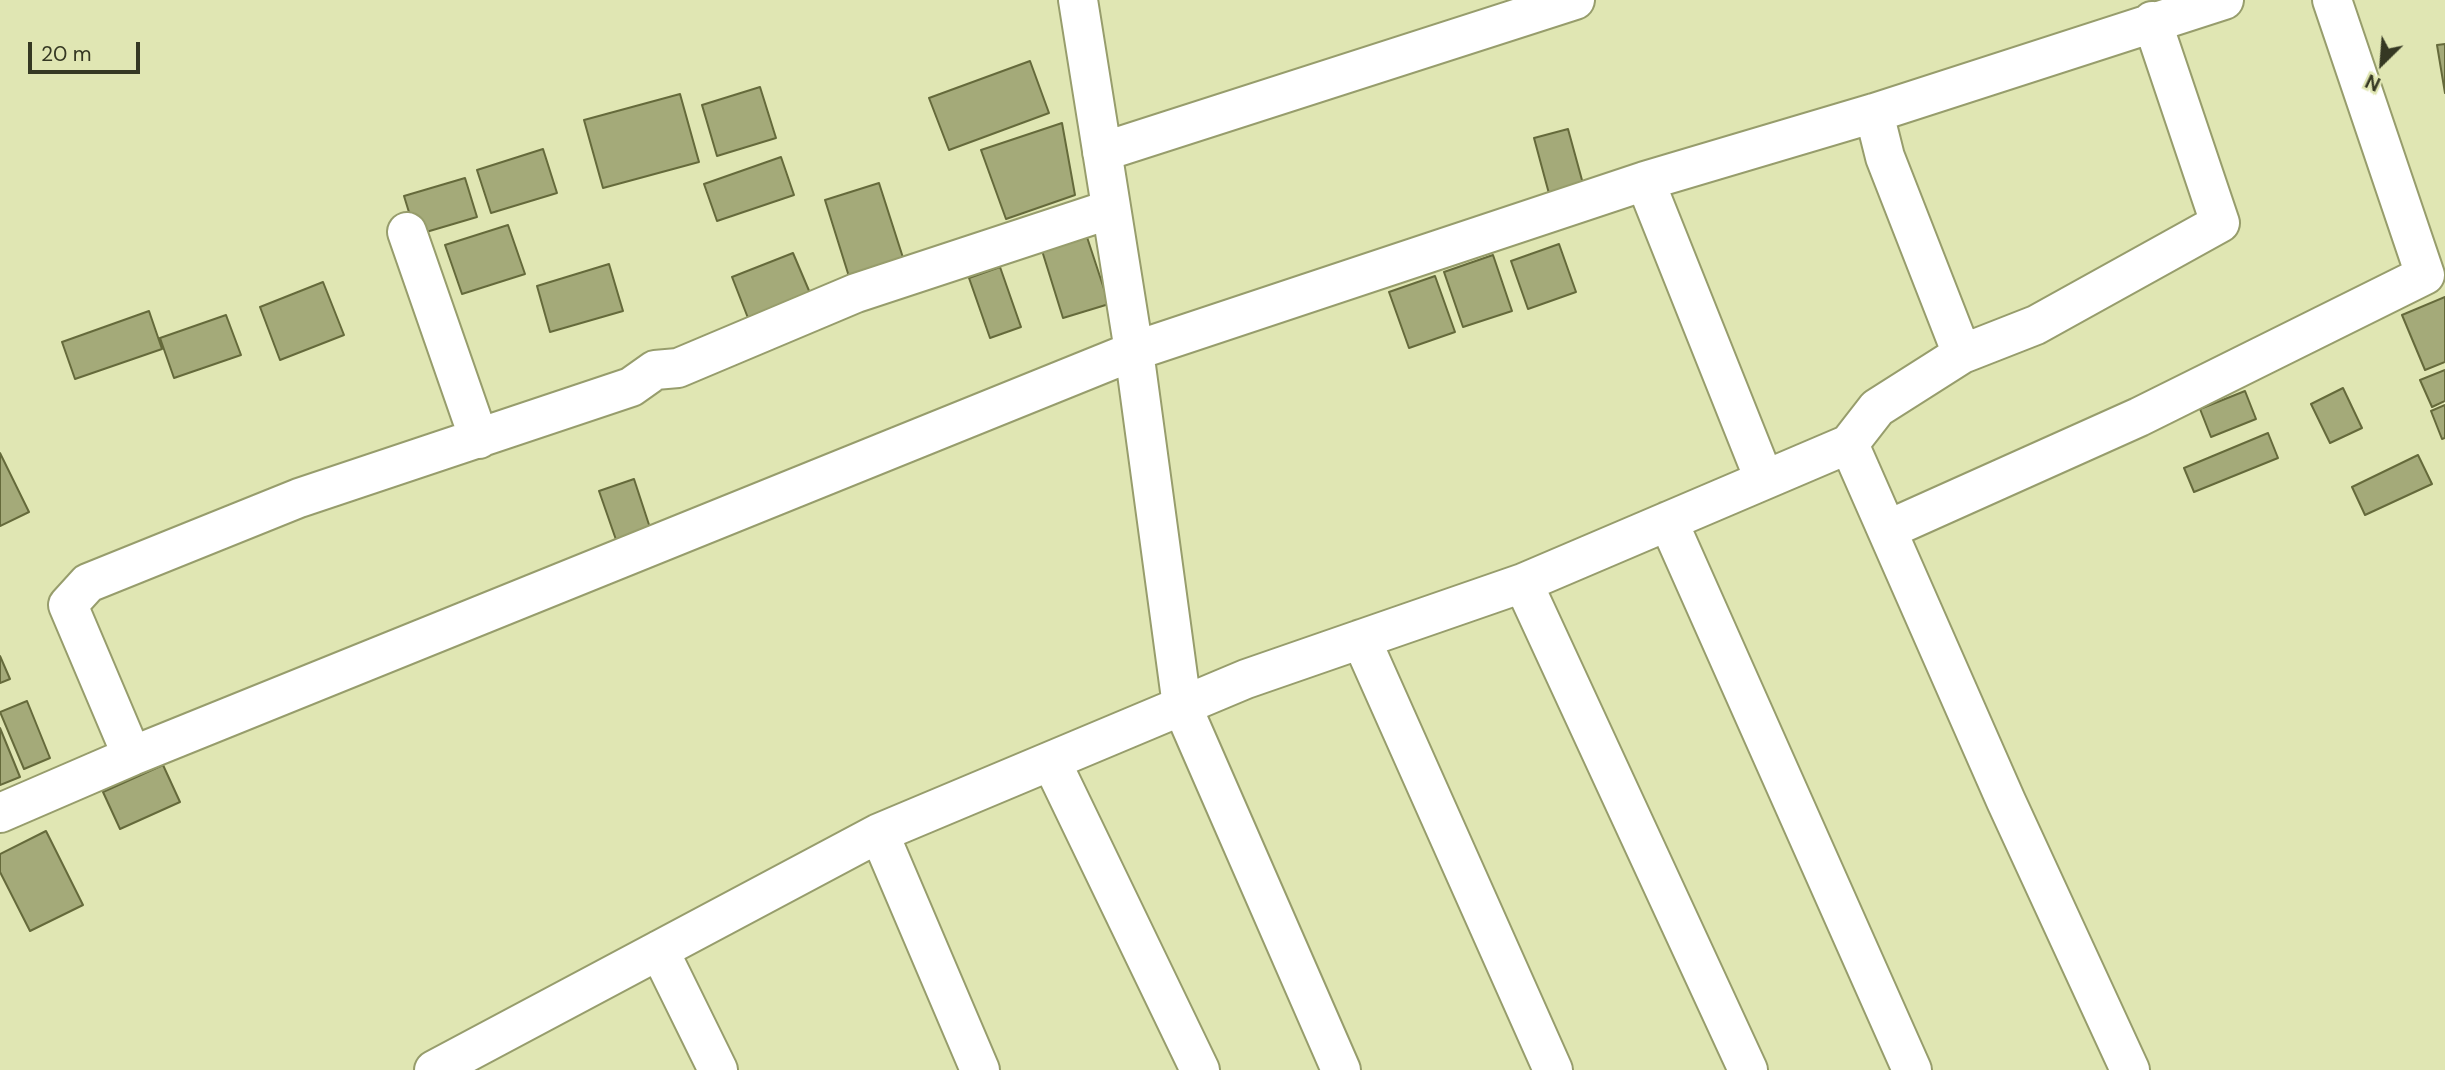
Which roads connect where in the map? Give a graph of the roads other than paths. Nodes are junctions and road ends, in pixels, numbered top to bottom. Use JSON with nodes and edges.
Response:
{"nodes":[{"id":1,"x":1078,"y":0,"type":"edge"},
{"id":2,"x":1575,"y":0,"type":"edge"},
{"id":3,"x":2224,"y":0,"type":"edge"},
{"id":4,"x":2332,"y":0,"type":"edge"},
{"id":5,"x":2152,"y":21,"type":"junction"},
{"id":6,"x":1874,"y":113,"type":"junction"},
{"id":7,"x":1102,"y":152,"type":"junction"},
{"id":8,"x":1645,"y":181,"type":"junction"},
{"id":9,"x":1111,"y":209,"type":"junction"},
{"id":10,"x":407,"y":232,"type":"dead end"},
{"id":11,"x":1134,"y":351,"type":"junction"},
{"id":12,"x":1962,"y":354,"type":"junction"},
{"id":13,"x":479,"y":439,"type":"junction"},
{"id":14,"x":1849,"y":444,"type":"junction"},
{"id":15,"x":1764,"y":480,"type":"junction"},
{"id":16,"x":1668,"y":521,"type":"junction"},
{"id":17,"x":1887,"y":530,"type":"junction"},
{"id":18,"x":1523,"y":583,"type":"junction"},
{"id":19,"x":1361,"y":639,"type":"junction"},
{"id":20,"x":1182,"y":706,"type":"junction"},
{"id":21,"x":132,"y":755,"type":"junction"},
{"id":22,"x":1051,"y":761,"type":"junction"},
{"id":23,"x":0,"y":813,"type":"edge"},
{"id":24,"x":879,"y":833,"type":"junction"},
{"id":25,"x":659,"y":950,"type":"junction"},
{"id":26,"x":453,"y":1065,"type":"edge"},
{"id":27,"x":718,"y":1070,"type":"edge"},
{"id":28,"x":980,"y":1070,"type":"edge"},
{"id":29,"x":1200,"y":1070,"type":"edge"},
{"id":30,"x":1341,"y":1070,"type":"edge"},
{"id":31,"x":1553,"y":1070,"type":"edge"},
{"id":32,"x":1748,"y":1070,"type":"edge"},
{"id":33,"x":1912,"y":1070,"type":"edge"},
{"id":34,"x":2130,"y":1070,"type":"edge"}],
"edges":[{"from":1,"to":7,"type":"street"},
{"from":2,"to":7,"type":"street"},
{"from":3,"to":5,"type":"street"},
{"from":4,"to":17,"type":"street"},
{"from":5,"to":6,"type":"street"},
{"from":5,"to":12,"type":"street"},
{"from":6,"to":8,"type":"street"},
{"from":6,"to":12,"type":"street"},
{"from":7,"to":9,"type":"street"},
{"from":8,"to":11,"type":"street"},
{"from":8,"to":15,"type":"street"},
{"from":9,"to":11,"type":"street"},
{"from":9,"to":13,"type":"street"},
{"from":10,"to":13,"type":"street"},
{"from":11,"to":20,"type":"street"},
{"from":11,"to":21,"type":"street"},
{"from":12,"to":14,"type":"street"},
{"from":13,"to":21,"type":"street"},
{"from":14,"to":15,"type":"street"},
{"from":14,"to":17,"type":"street"},
{"from":15,"to":16,"type":"street"},
{"from":16,"to":18,"type":"street"},
{"from":16,"to":33,"type":"street"},
{"from":17,"to":34,"type":"street"},
{"from":18,"to":19,"type":"street"},
{"from":18,"to":32,"type":"street"},
{"from":19,"to":20,"type":"street"},
{"from":19,"to":31,"type":"street"},
{"from":20,"to":22,"type":"street"},
{"from":20,"to":30,"type":"street"},
{"from":21,"to":23,"type":"street"},
{"from":22,"to":24,"type":"street"},
{"from":22,"to":29,"type":"street"},
{"from":24,"to":25,"type":"street"},
{"from":24,"to":28,"type":"street"},
{"from":25,"to":26,"type":"street"},
{"from":25,"to":27,"type":"street"}]}
